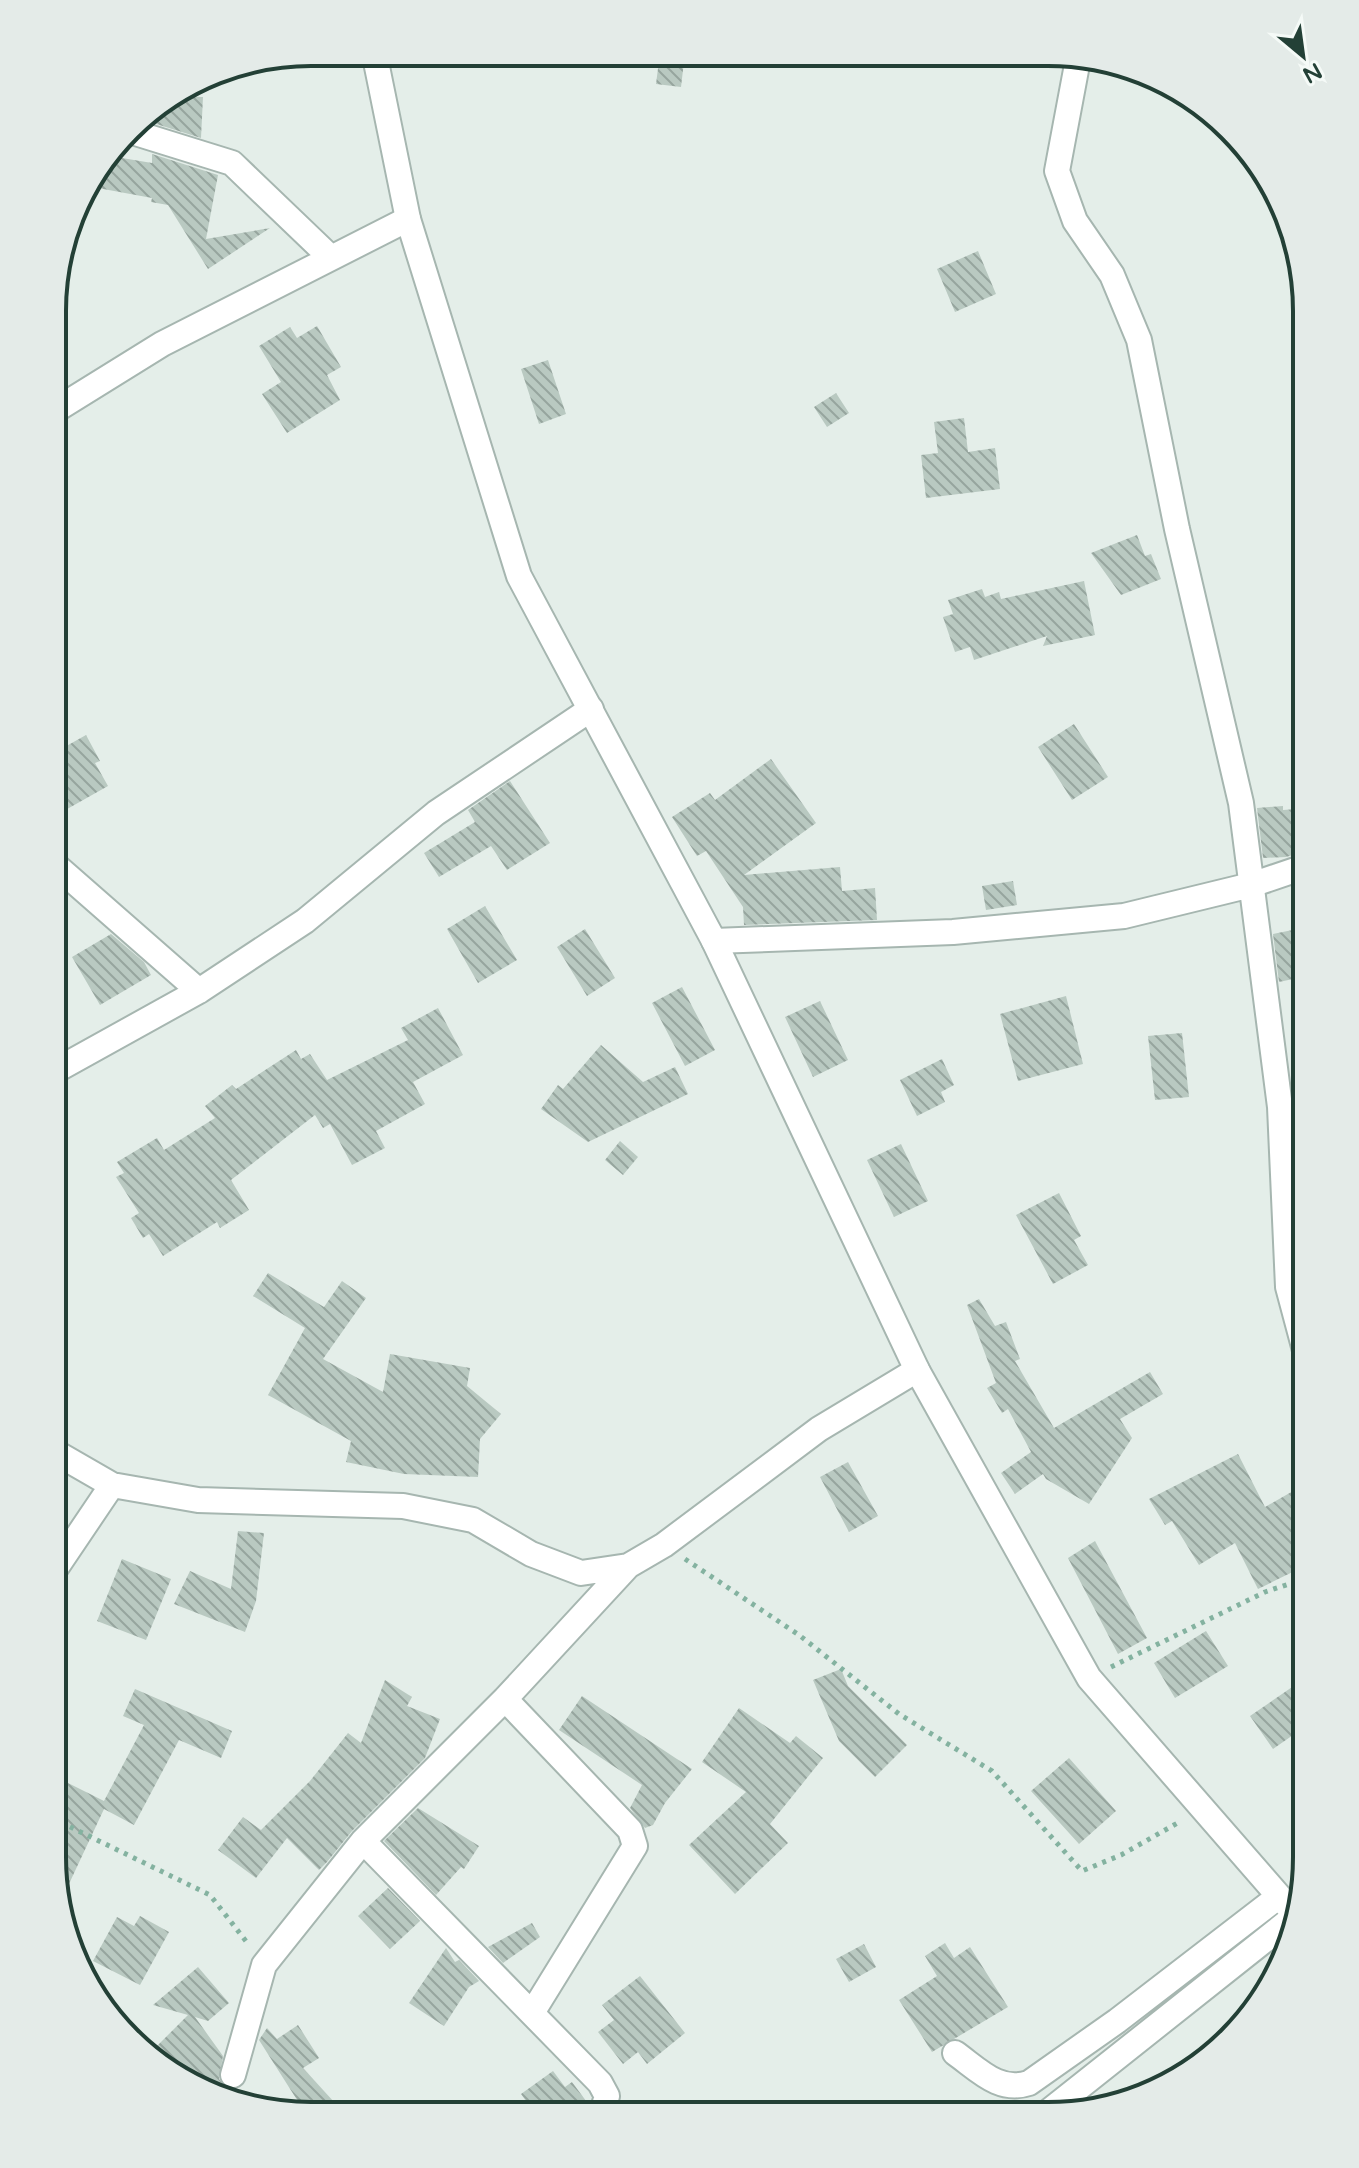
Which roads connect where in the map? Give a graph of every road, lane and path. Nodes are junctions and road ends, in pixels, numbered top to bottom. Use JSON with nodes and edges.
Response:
{"nodes":[{"id":1,"x":377,"y":66,"type":"edge"},
{"id":2,"x":1076,"y":68,"type":"edge"},
{"id":3,"x":142,"y":135,"type":"edge"},
{"id":4,"x":408,"y":219,"type":"junction"},
{"id":5,"x":329,"y":256,"type":"junction"},
{"id":6,"x":66,"y":404,"type":"edge"},
{"id":7,"x":591,"y":709,"type":"junction"},
{"id":8,"x":1293,"y":871,"type":"edge"},
{"id":9,"x":66,"y":874,"type":"edge"},
{"id":10,"x":1251,"y":885,"type":"junction"},
{"id":11,"x":714,"y":941,"type":"junction"},
{"id":12,"x":199,"y":991,"type":"junction"},
{"id":13,"x":66,"y":1065,"type":"edge"},
{"id":14,"x":1292,"y":1303,"type":"edge"},
{"id":15,"x":917,"y":1370,"type":"junction"},
{"id":16,"x":66,"y":1458,"type":"edge"},
{"id":17,"x":112,"y":1485,"type":"junction"},
{"id":18,"x":664,"y":1545,"type":"junction"},
{"id":19,"x":66,"y":1553,"type":"edge"},
{"id":20,"x":628,"y":1566,"type":"junction"},
{"id":21,"x":1292,"y":1583,"type":"edge"},
{"id":22,"x":1089,"y":1678,"type":"junction"},
{"id":23,"x":505,"y":1699,"type":"junction"},
{"id":24,"x":1203,"y":1809,"type":"junction"},
{"id":25,"x":66,"y":1825,"type":"edge"},
{"id":26,"x":363,"y":1841,"type":"junction"},
{"id":27,"x":1278,"y":1897,"type":"junction"},
{"id":28,"x":1287,"y":1907,"type":"edge"},
{"id":29,"x":1282,"y":1928,"type":"edge"},
{"id":30,"x":264,"y":1965,"type":"junction"},
{"id":31,"x":532,"y":2013,"type":"junction"},
{"id":32,"x":955,"y":2053,"type":"dead end"},
{"id":33,"x":233,"y":2075,"type":"dead end"},
{"id":34,"x":1062,"y":2101,"type":"edge"},
{"id":35,"x":605,"y":2102,"type":"edge"}],
"edges":[{"from":1,"to":4,"type":"street"},
{"from":2,"to":10,"type":"street"},
{"from":3,"to":5,"type":"street"},
{"from":4,"to":5,"type":"street"},
{"from":4,"to":7,"type":"street"},
{"from":5,"to":6,"type":"street"},
{"from":7,"to":11,"type":"street"},
{"from":7,"to":12,"type":"street"},
{"from":8,"to":10,"type":"street"},
{"from":9,"to":12,"type":"street"},
{"from":10,"to":11,"type":"street"},
{"from":10,"to":14,"type":"street"},
{"from":11,"to":15,"type":"street"},
{"from":12,"to":13,"type":"street"},
{"from":15,"to":18,"type":"street"},
{"from":15,"to":22,"type":"street"},
{"from":16,"to":17,"type":"street"},
{"from":17,"to":19,"type":"street"},
{"from":17,"to":20,"type":"street"},
{"from":18,"to":20,"type":"street"},
{"from":18,"to":24,"type":"path"},
{"from":20,"to":23,"type":"street"},
{"from":21,"to":22,"type":"path"},
{"from":22,"to":24,"type":"street"},
{"from":23,"to":26,"type":"street"},
{"from":23,"to":31,"type":"street"},
{"from":24,"to":27,"type":"street"},
{"from":25,"to":30,"type":"path"},
{"from":26,"to":30,"type":"street"},
{"from":26,"to":31,"type":"street"},
{"from":27,"to":28,"type":"street"},
{"from":27,"to":32,"type":"street"},
{"from":29,"to":34,"type":"street"},
{"from":30,"to":33,"type":"street"},
{"from":31,"to":35,"type":"street"}]}
